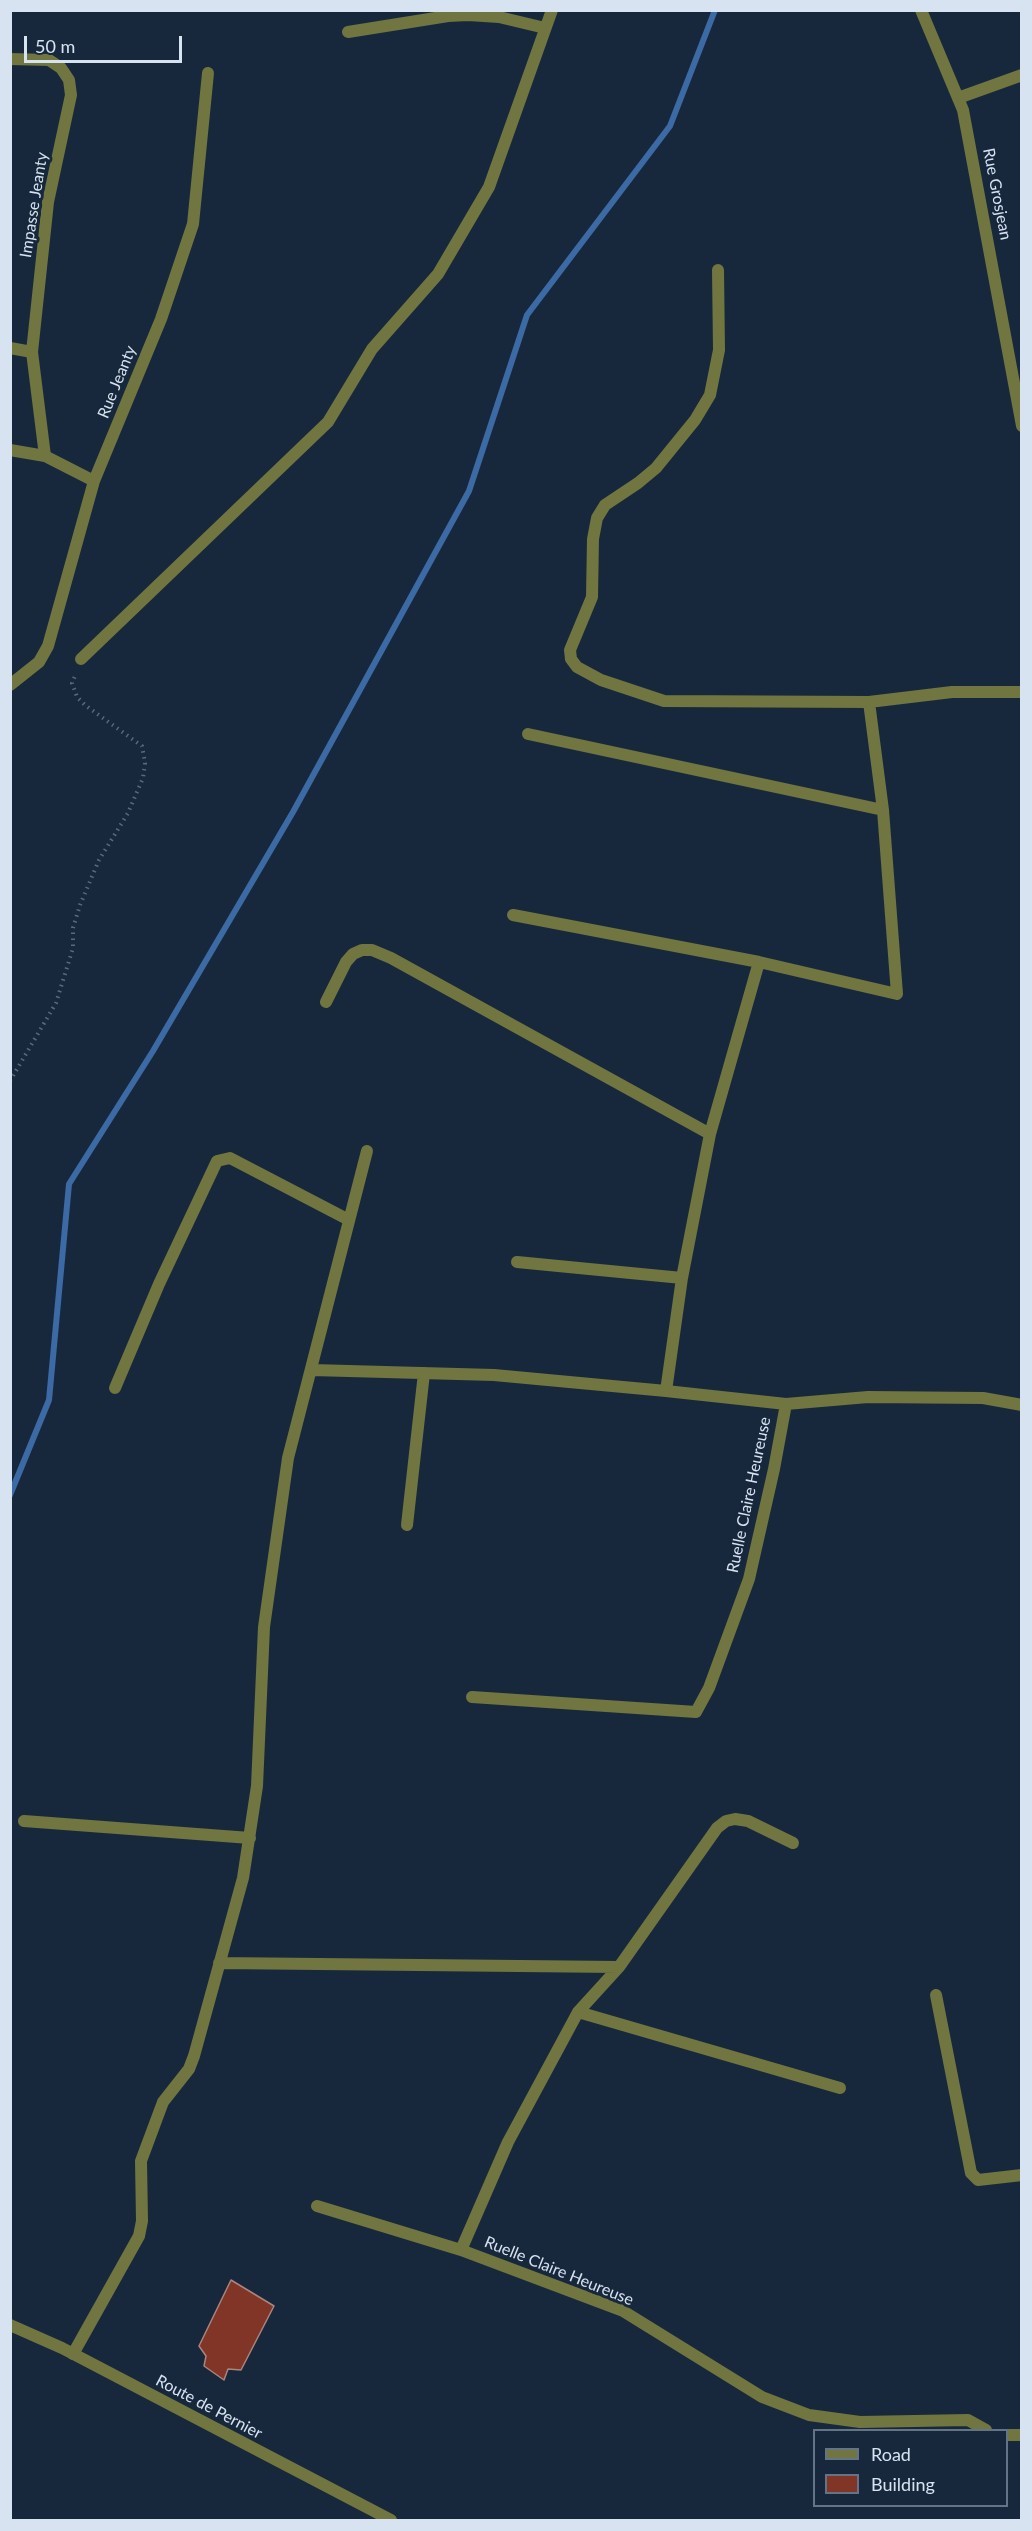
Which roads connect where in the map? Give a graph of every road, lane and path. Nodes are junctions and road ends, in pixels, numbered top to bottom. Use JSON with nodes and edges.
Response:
{"nodes":[{"id":1,"x":552,"y":10,"type":"edge"},
{"id":2,"x":921,"y":10,"type":"edge"},
{"id":3,"x":448,"y":13,"type":"edge"},
{"id":4,"x":545,"y":28,"type":"junction"},
{"id":5,"x":348,"y":32,"type":"dead end"},
{"id":6,"x":10,"y":59,"type":"edge"},
{"id":7,"x":208,"y":73,"type":"dead end"},
{"id":8,"x":1022,"y":75,"type":"edge"},
{"id":9,"x":958,"y":98,"type":"junction"},
{"id":10,"x":718,"y":270,"type":"dead end"},
{"id":11,"x":10,"y":348,"type":"edge"},
{"id":12,"x":32,"y":352,"type":"junction"},
{"id":13,"x":1022,"y":426,"type":"edge"},
{"id":14,"x":10,"y":450,"type":"edge"},
{"id":15,"x":45,"y":456,"type":"junction"},
{"id":16,"x":94,"y":481,"type":"junction"},
{"id":17,"x":81,"y":659,"type":"joint"},
{"id":18,"x":10,"y":685,"type":"edge"},
{"id":19,"x":1022,"y":692,"type":"edge"},
{"id":20,"x":869,"y":702,"type":"junction"},
{"id":21,"x":528,"y":735,"type":"dead end"},
{"id":22,"x":883,"y":810,"type":"junction"},
{"id":23,"x":513,"y":915,"type":"dead end"},
{"id":24,"x":759,"y":962,"type":"junction"},
{"id":25,"x":326,"y":1002,"type":"dead end"},
{"id":26,"x":10,"y":1081,"type":"edge"},
{"id":27,"x":710,"y":1134,"type":"junction"},
{"id":28,"x":367,"y":1151,"type":"dead end"},
{"id":29,"x":349,"y":1220,"type":"junction"},
{"id":30,"x":517,"y":1262,"type":"dead end"},
{"id":31,"x":682,"y":1278,"type":"junction"},
{"id":32,"x":312,"y":1370,"type":"junction"},
{"id":33,"x":424,"y":1373,"type":"junction"},
{"id":34,"x":115,"y":1388,"type":"dead end"},
{"id":35,"x":666,"y":1391,"type":"junction"},
{"id":36,"x":786,"y":1404,"type":"junction"},
{"id":37,"x":1022,"y":1405,"type":"edge"},
{"id":38,"x":407,"y":1525,"type":"dead end"},
{"id":39,"x":472,"y":1697,"type":"dead end"},
{"id":40,"x":24,"y":1821,"type":"dead end"},
{"id":41,"x":250,"y":1838,"type":"junction"},
{"id":42,"x":793,"y":1843,"type":"dead end"},
{"id":43,"x":219,"y":1963,"type":"junction"},
{"id":44,"x":619,"y":1967,"type":"junction"},
{"id":45,"x":936,"y":1995,"type":"dead end"},
{"id":46,"x":578,"y":2012,"type":"junction"},
{"id":47,"x":840,"y":2088,"type":"dead end"},
{"id":48,"x":1022,"y":2175,"type":"edge"},
{"id":49,"x":317,"y":2206,"type":"dead end"},
{"id":50,"x":461,"y":2250,"type":"junction"},
{"id":51,"x":10,"y":2325,"type":"edge"},
{"id":52,"x":74,"y":2354,"type":"junction"},
{"id":53,"x":984,"y":2429,"type":"edge"},
{"id":54,"x":391,"y":2520,"type":"edge"}],
"edges":[{"from":1,"to":4,"type":"street"},
{"from":2,"to":9,"type":"street","name":"Rue Grosjean"},
{"from":3,"to":4,"type":"street"},
{"from":3,"to":5,"type":"street"},
{"from":4,"to":17,"type":"street"},
{"from":6,"to":12,"type":"street","name":"Impasse Jeanty"},
{"from":7,"to":16,"type":"street","name":"Rue Jeanty"},
{"from":8,"to":9,"type":"street"},
{"from":9,"to":13,"type":"street","name":"Rue Grosjean"},
{"from":10,"to":20,"type":"street"},
{"from":11,"to":12,"type":"street"},
{"from":12,"to":15,"type":"street","name":"Impasse Jeanty"},
{"from":14,"to":15,"type":"street"},
{"from":15,"to":16,"type":"street"},
{"from":16,"to":18,"type":"street","name":"Rue Jeanty"},
{"from":17,"to":26,"type":"path"},
{"from":19,"to":20,"type":"street"},
{"from":20,"to":22,"type":"street"},
{"from":21,"to":22,"type":"street"},
{"from":22,"to":24,"type":"street"},
{"from":23,"to":24,"type":"street"},
{"from":24,"to":27,"type":"street"},
{"from":25,"to":27,"type":"street"},
{"from":27,"to":31,"type":"street"},
{"from":28,"to":29,"type":"street"},
{"from":29,"to":32,"type":"street"},
{"from":29,"to":34,"type":"street"},
{"from":30,"to":31,"type":"street"},
{"from":31,"to":35,"type":"street"},
{"from":32,"to":33,"type":"street"},
{"from":32,"to":41,"type":"street"},
{"from":33,"to":35,"type":"street"},
{"from":33,"to":38,"type":"street"},
{"from":35,"to":36,"type":"street"},
{"from":36,"to":37,"type":"street","name":"Ruelle Claire Heureuse"},
{"from":36,"to":39,"type":"street","name":"Ruelle Claire Heureuse"},
{"from":40,"to":41,"type":"street"},
{"from":41,"to":43,"type":"street"},
{"from":42,"to":44,"type":"street","name":"Ruelle Claire Heureuse"},
{"from":43,"to":44,"type":"street"},
{"from":43,"to":52,"type":"street"},
{"from":44,"to":46,"type":"street","name":"Ruelle Claire Heureuse"},
{"from":45,"to":48,"type":"street"},
{"from":46,"to":47,"type":"street"},
{"from":46,"to":50,"type":"street","name":"Ruelle Claire Heureuse"},
{"from":49,"to":50,"type":"street"},
{"from":50,"to":53,"type":"street","name":"Ruelle Claire Heureuse"},
{"from":51,"to":52,"type":"street","name":"Route de Pernier"},
{"from":52,"to":54,"type":"street","name":"Route de Pernier"}]}
